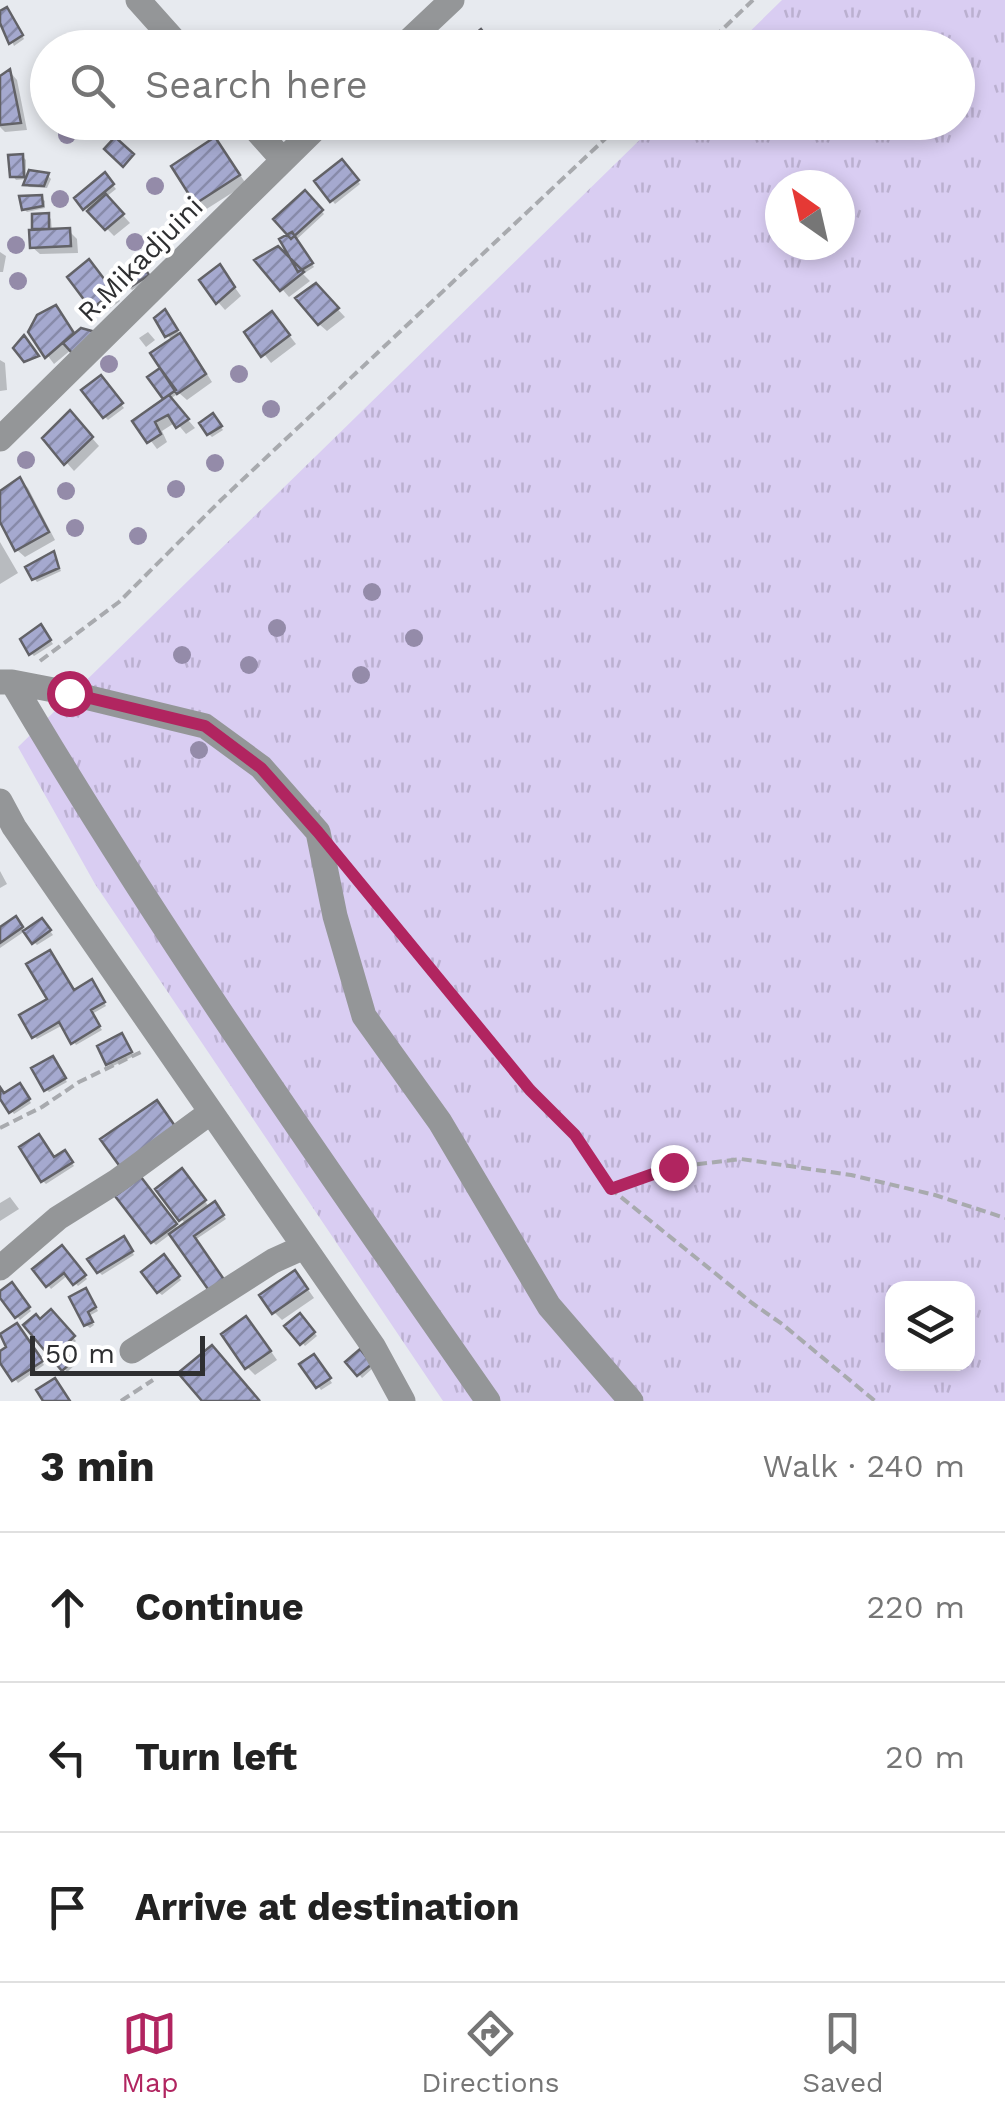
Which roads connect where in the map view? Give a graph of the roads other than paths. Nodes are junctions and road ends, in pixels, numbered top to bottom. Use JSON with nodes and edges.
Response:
{"nodes":[{"id":1,"x":138,"y":0,"type":"edge"},
{"id":2,"x":452,"y":0,"type":"edge"},
{"id":3,"x":165,"y":30,"type":"edge"},
{"id":4,"x":421,"y":30,"type":"edge"},
{"id":5,"x":265,"y":140,"type":"edge"},
{"id":6,"x":304,"y":140,"type":"edge"},
{"id":7,"x":283,"y":160,"type":"junction"},
{"id":8,"x":0,"y":440,"type":"edge"},
{"id":9,"x":6,"y":682,"type":"edge"},
{"id":10,"x":0,"y":802,"type":"edge"},
{"id":11,"x":211,"y":1112,"type":"junction"},
{"id":12,"x":304,"y":1247,"type":"junction"},
{"id":13,"x":0,"y":1268,"type":"edge"},
{"id":14,"x":132,"y":1350,"type":"dead end"},
{"id":15,"x":403,"y":1401,"type":"edge"},
{"id":16,"x":488,"y":1401,"type":"edge"},
{"id":17,"x":631,"y":1401,"type":"edge"}],
"edges":[{"from":1,"to":3,"type":"street"},
{"from":2,"to":4,"type":"street"},
{"from":5,"to":7,"type":"street"},
{"from":6,"to":7,"type":"street","name":"R.Mikadjuini"},
{"from":7,"to":8,"type":"street","name":"R.Mikadjuini"},
{"from":9,"to":16,"type":"street"},
{"from":9,"to":17,"type":"street"},
{"from":10,"to":11,"type":"street"},
{"from":11,"to":12,"type":"street"},
{"from":11,"to":13,"type":"street"},
{"from":12,"to":14,"type":"street"},
{"from":12,"to":15,"type":"street"}]}
